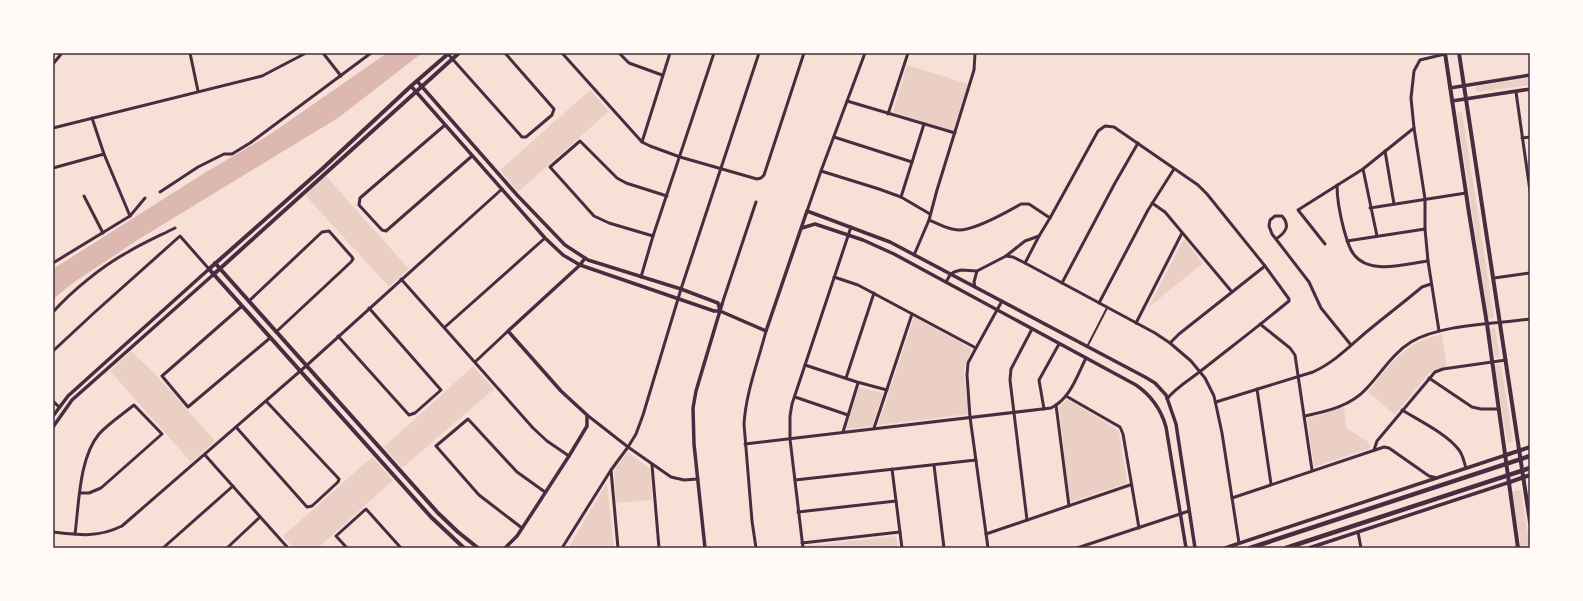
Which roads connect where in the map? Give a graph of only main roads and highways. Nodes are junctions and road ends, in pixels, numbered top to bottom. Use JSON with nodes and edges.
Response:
{"nodes":[{"id":1,"x":449,"y":53,"type":"edge"},
{"id":2,"x":459,"y":53,"type":"edge"},
{"id":3,"x":1460,"y":53,"type":"edge"},
{"id":4,"x":1445,"y":54,"type":"edge"},
{"id":5,"x":311,"y":179,"type":"junction"},
{"id":6,"x":315,"y":183,"type":"junction"},
{"id":7,"x":246,"y":236,"type":"junction"},
{"id":8,"x":251,"y":241,"type":"junction"},
{"id":9,"x":215,"y":263,"type":"junction"},
{"id":10,"x":220,"y":268,"type":"junction"},
{"id":11,"x":214,"y":274,"type":"junction"},
{"id":12,"x":1530,"y":447,"type":"edge"},
{"id":13,"x":1518,"y":451,"type":"junction"},
{"id":14,"x":1506,"y":455,"type":"junction"},
{"id":15,"x":1530,"y":456,"type":"edge"},
{"id":16,"x":1520,"y":459,"type":"junction"},
{"id":17,"x":1507,"y":464,"type":"junction"},
{"id":18,"x":1530,"y":468,"type":"edge"},
{"id":19,"x":1522,"y":470,"type":"junction"},
{"id":20,"x":1509,"y":475,"type":"junction"},
{"id":21,"x":1530,"y":475,"type":"edge"},
{"id":22,"x":1523,"y":477,"type":"junction"},
{"id":23,"x":1510,"y":482,"type":"junction"},
{"id":24,"x":1530,"y":522,"type":"edge"},
{"id":25,"x":464,"y":548,"type":"edge"},
{"id":26,"x":478,"y":548,"type":"edge"},
{"id":27,"x":1250,"y":548,"type":"edge"},
{"id":28,"x":1286,"y":548,"type":"edge"},
{"id":29,"x":1518,"y":548,"type":"edge"}],
"edges":[{"from":1,"to":5,"type":"main road"},
{"from":2,"to":6,"type":"main road"},
{"from":3,"to":13,"type":"main road"},
{"from":4,"to":14,"type":"main road"},
{"from":5,"to":6,"type":"main road"},
{"from":5,"to":7,"type":"main road"},
{"from":6,"to":8,"type":"main road"},
{"from":7,"to":8,"type":"main road"},
{"from":7,"to":9,"type":"main road"},
{"from":8,"to":10,"type":"main road"},
{"from":9,"to":10,"type":"main road"},
{"from":9,"to":11,"type":"main road"},
{"from":10,"to":11,"type":"main road"},
{"from":10,"to":26,"type":"main road"},
{"from":11,"to":25,"type":"main road"},
{"from":12,"to":13,"type":"main road"},
{"from":13,"to":14,"type":"main road"},
{"from":13,"to":16,"type":"main road"},
{"from":14,"to":17,"type":"main road"},
{"from":15,"to":16,"type":"main road"},
{"from":16,"to":17,"type":"main road"},
{"from":16,"to":19,"type":"main road"},
{"from":17,"to":20,"type":"main road"},
{"from":17,"to":27,"type":"main road"},
{"from":18,"to":19,"type":"main road"},
{"from":19,"to":20,"type":"main road"},
{"from":19,"to":22,"type":"main road"},
{"from":20,"to":23,"type":"main road"},
{"from":20,"to":28,"type":"main road"},
{"from":21,"to":22,"type":"main road"},
{"from":22,"to":23,"type":"main road"},
{"from":22,"to":24,"type":"main road"},
{"from":23,"to":29,"type":"main road"}]}
